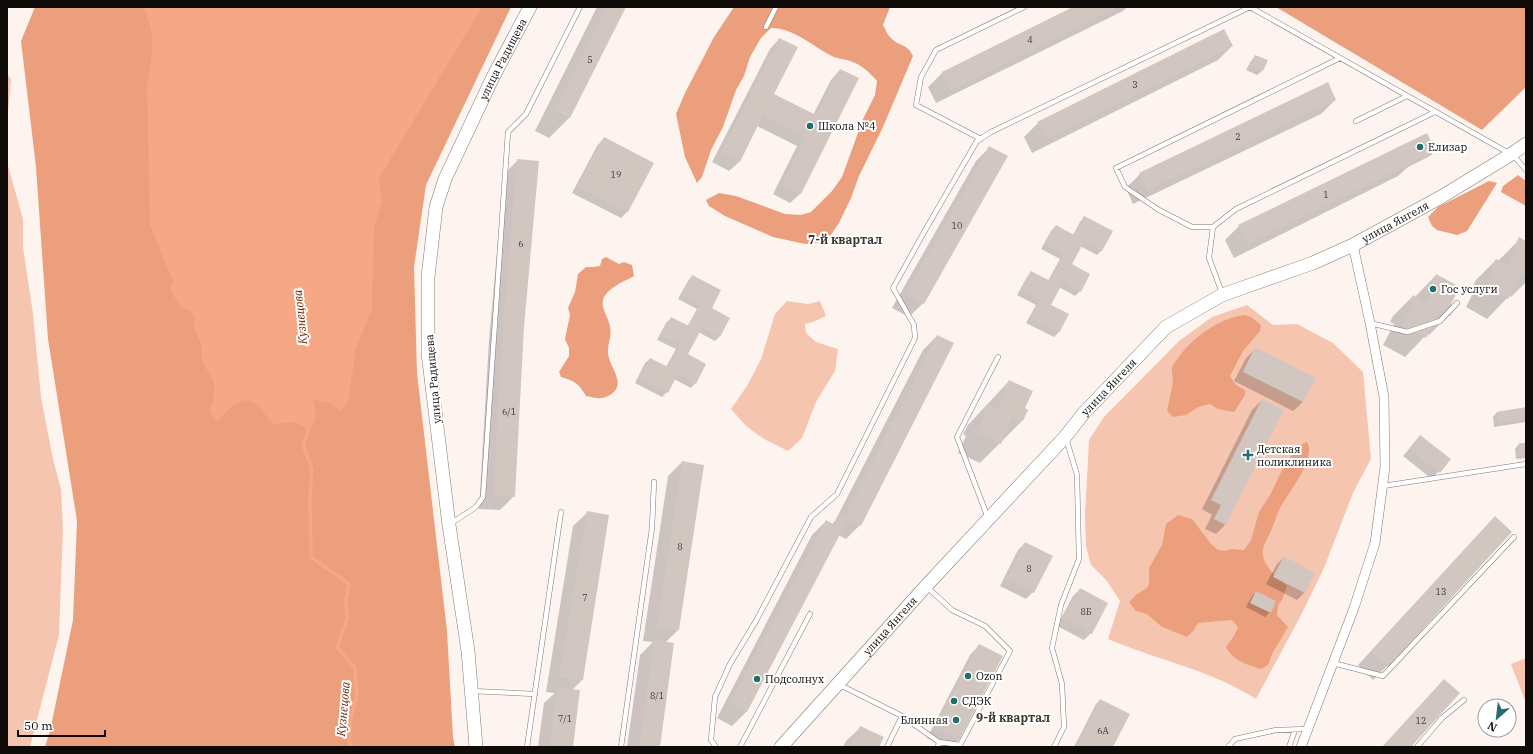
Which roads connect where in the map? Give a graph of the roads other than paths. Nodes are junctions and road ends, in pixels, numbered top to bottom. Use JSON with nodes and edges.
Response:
{"nodes":[{"id":1,"x":530,"y":7,"type":"edge"},
{"id":2,"x":580,"y":7,"type":"edge"},
{"id":3,"x":776,"y":7,"type":"edge"},
{"id":4,"x":1024,"y":7,"type":"edge"},
{"id":5,"x":766,"y":27,"type":"dead end"},
{"id":6,"x":1340,"y":58,"type":"junction"},
{"id":7,"x":1407,"y":96,"type":"junction"},
{"id":8,"x":1435,"y":112,"type":"junction"},
{"id":9,"x":1356,"y":121,"type":"dead end"},
{"id":10,"x":981,"y":139,"type":"junction"},
{"id":11,"x":1526,"y":144,"type":"edge"},
{"id":12,"x":1510,"y":155,"type":"junction"},
{"id":13,"x":1526,"y":170,"type":"edge"},
{"id":14,"x":1213,"y":227,"type":"junction"},
{"id":15,"x":1353,"y":245,"type":"junction"},
{"id":16,"x":1222,"y":295,"type":"junction"},
{"id":17,"x":1457,"y":303,"type":"dead end"},
{"id":18,"x":1370,"y":323,"type":"junction"},
{"id":19,"x":998,"y":357,"type":"dead end"},
{"id":20,"x":1065,"y":436,"type":"junction"},
{"id":21,"x":1526,"y":464,"type":"edge"},
{"id":22,"x":654,"y":482,"type":"dead end"},
{"id":23,"x":1383,"y":486,"type":"junction"},
{"id":24,"x":561,"y":512,"type":"dead end"},
{"id":25,"x":988,"y":520,"type":"junction"},
{"id":26,"x":449,"y":525,"type":"junction"},
{"id":27,"x":1514,"y":537,"type":"dead end"},
{"id":28,"x":926,"y":586,"type":"junction"},
{"id":29,"x":810,"y":614,"type":"dead end"},
{"id":30,"x":1333,"y":663,"type":"junction"},
{"id":31,"x":838,"y":684,"type":"junction"},
{"id":32,"x":472,"y":690,"type":"junction"},
{"id":33,"x":535,"y":694,"type":"junction"},
{"id":34,"x":1464,"y":700,"type":"dead end"},
{"id":35,"x":902,"y":716,"type":"junction"},
{"id":36,"x":1308,"y":729,"type":"junction"},
{"id":37,"x":1295,"y":730,"type":"junction"},
{"id":38,"x":938,"y":745,"type":"edge"},
{"id":39,"x":476,"y":747,"type":"edge"},
{"id":40,"x":527,"y":747,"type":"edge"},
{"id":41,"x":621,"y":747,"type":"edge"},
{"id":42,"x":716,"y":747,"type":"edge"},
{"id":43,"x":740,"y":747,"type":"edge"},
{"id":44,"x":781,"y":747,"type":"edge"},
{"id":45,"x":887,"y":747,"type":"edge"},
{"id":46,"x":1054,"y":747,"type":"edge"},
{"id":47,"x":1228,"y":747,"type":"edge"},
{"id":48,"x":1289,"y":747,"type":"edge"},
{"id":49,"x":1301,"y":747,"type":"edge"},
{"id":50,"x":1417,"y":747,"type":"edge"}],
"edges":[{"from":1,"to":26,"type":"street","name":"улица Радищева"},
{"from":2,"to":26,"type":"lane"},
{"from":3,"to":5,"type":"lane"},
{"from":4,"to":10,"type":"lane"},
{"from":6,"to":7,"type":"lane"},
{"from":6,"to":10,"type":"lane"},
{"from":6,"to":14,"type":"lane"},
{"from":7,"to":8,"type":"lane"},
{"from":7,"to":9,"type":"lane"},
{"from":8,"to":12,"type":"lane"},
{"from":8,"to":14,"type":"lane"},
{"from":10,"to":42,"type":"lane"},
{"from":11,"to":12,"type":"street","name":"улица Янгеля"},
{"from":12,"to":13,"type":"lane"},
{"from":12,"to":15,"type":"street","name":"улица Янгеля"},
{"from":14,"to":16,"type":"lane"},
{"from":15,"to":16,"type":"street","name":"улица Янгеля"},
{"from":15,"to":18,"type":"street"},
{"from":16,"to":20,"type":"street","name":"улица Янгеля"},
{"from":17,"to":18,"type":"lane"},
{"from":18,"to":23,"type":"street"},
{"from":19,"to":25,"type":"lane"},
{"from":20,"to":25,"type":"street","name":"улица Янгеля"},
{"from":20,"to":46,"type":"lane"},
{"from":21,"to":23,"type":"lane"},
{"from":22,"to":41,"type":"lane"},
{"from":23,"to":30,"type":"street"},
{"from":24,"to":33,"type":"lane"},
{"from":25,"to":28,"type":"street","name":"улица Янгеля"},
{"from":26,"to":32,"type":"street","name":"улица Радищева"},
{"from":27,"to":30,"type":"lane"},
{"from":28,"to":31,"type":"street","name":"улица Янгеля"},
{"from":28,"to":38,"type":"lane"},
{"from":29,"to":43,"type":"lane"},
{"from":30,"to":36,"type":"street"},
{"from":31,"to":35,"type":"lane"},
{"from":31,"to":44,"type":"street","name":"улица Янгеля"},
{"from":32,"to":33,"type":"lane"},
{"from":32,"to":39,"type":"street","name":"улица Радищева"},
{"from":33,"to":40,"type":"lane"},
{"from":34,"to":50,"type":"lane"},
{"from":35,"to":38,"type":"lane"},
{"from":35,"to":45,"type":"lane"},
{"from":36,"to":37,"type":"lane"},
{"from":36,"to":49,"type":"street"},
{"from":37,"to":47,"type":"lane"},
{"from":37,"to":48,"type":"lane"}]}
